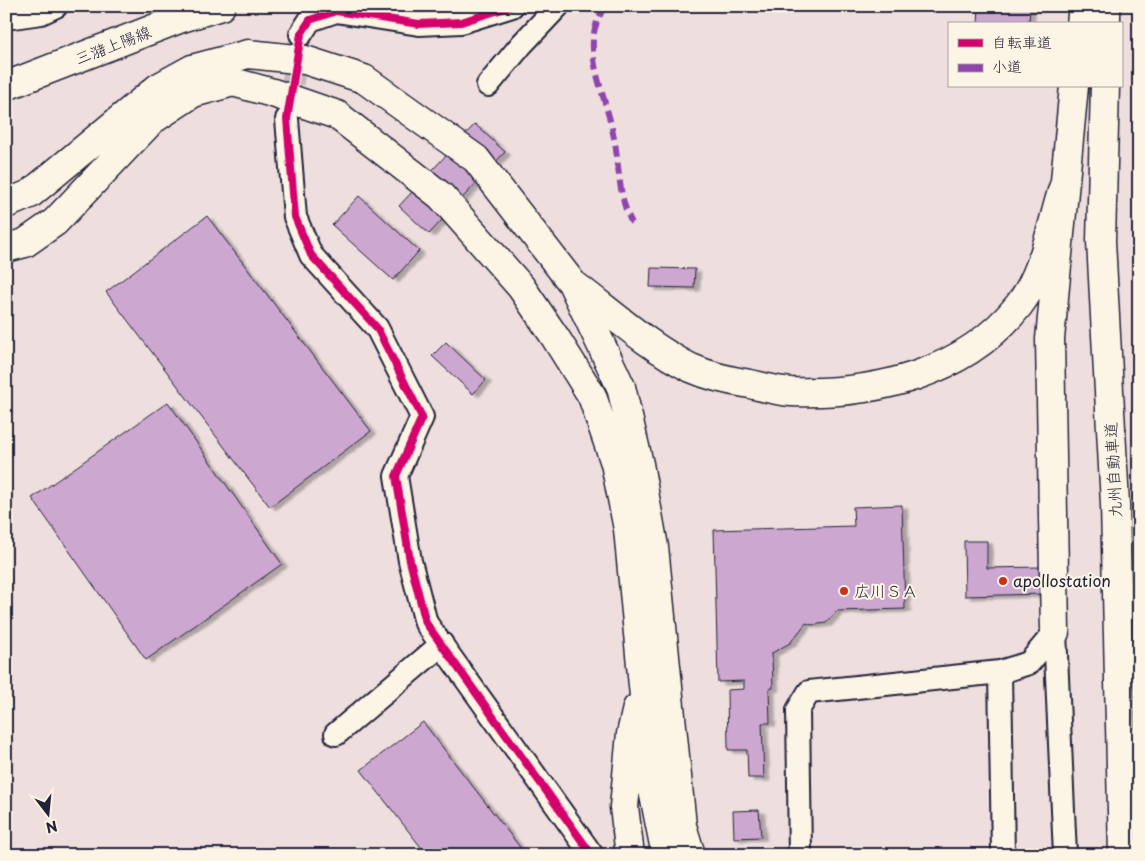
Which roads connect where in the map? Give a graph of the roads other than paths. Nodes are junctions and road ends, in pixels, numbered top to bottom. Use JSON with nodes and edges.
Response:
{"nodes":[{"id":1,"x":56,"y":6,"type":"edge"},
{"id":2,"x":221,"y":6,"type":"edge"},
{"id":3,"x":512,"y":6,"type":"edge"},
{"id":4,"x":558,"y":6,"type":"edge"},
{"id":5,"x":1083,"y":6,"type":"edge"},
{"id":6,"x":1106,"y":6,"type":"edge"},
{"id":7,"x":6,"y":18,"type":"edge"},
{"id":8,"x":1081,"y":22,"type":"edge"},
{"id":9,"x":1106,"y":22,"type":"edge"},
{"id":10,"x":301,"y":34,"type":"tunnel mouth"},
{"id":11,"x":488,"y":85,"type":"dead end"},
{"id":12,"x":6,"y":86,"type":"edge"},
{"id":13,"x":1074,"y":88,"type":"edge"},
{"id":14,"x":1105,"y":88,"type":"edge"},
{"id":15,"x":287,"y":119,"type":"tunnel mouth"},
{"id":16,"x":1063,"y":188,"type":"junction"},
{"id":17,"x":6,"y":204,"type":"edge"},
{"id":18,"x":6,"y":248,"type":"edge"},
{"id":19,"x":572,"y":283,"type":"junction"},
{"id":20,"x":1055,"y":632,"type":"junction"},
{"id":21,"x":442,"y":644,"type":"junction"},
{"id":22,"x":1000,"y":672,"type":"junction"},
{"id":23,"x":644,"y":679,"type":"junction"},
{"id":24,"x":336,"y":734,"type":"dead end"},
{"id":25,"x":592,"y":855,"type":"edge"},
{"id":26,"x":630,"y":855,"type":"edge"},
{"id":27,"x":666,"y":855,"type":"edge"},
{"id":28,"x":691,"y":855,"type":"edge"},
{"id":29,"x":800,"y":855,"type":"edge"},
{"id":30,"x":1003,"y":855,"type":"edge"},
{"id":31,"x":1065,"y":855,"type":"edge"},
{"id":32,"x":1123,"y":855,"type":"edge"}],
"edges":[{"from":1,"to":7,"type":"street"},
{"from":2,"to":12,"type":"main road","name":"三潴上陽線"},
{"from":3,"to":10,"type":"street"},
{"from":4,"to":11,"type":"street"},
{"from":5,"to":8,"type":"main road"},
{"from":6,"to":9,"type":"main road"},
{"from":13,"to":16,"type":"main road"},
{"from":14,"to":32,"type":"main road","name":"九州自動車道"},
{"from":15,"to":21,"type":"street"},
{"from":16,"to":19,"type":"main road"},
{"from":16,"to":20,"type":"main road"},
{"from":17,"to":19,"type":"main road"},
{"from":18,"to":23,"type":"main road"},
{"from":19,"to":28,"type":"main road"},
{"from":20,"to":22,"type":"street"},
{"from":20,"to":31,"type":"street"},
{"from":21,"to":24,"type":"street"},
{"from":21,"to":25,"type":"street"},
{"from":22,"to":29,"type":"street"},
{"from":22,"to":30,"type":"street"},
{"from":23,"to":26,"type":"main road"},
{"from":23,"to":27,"type":"main road"}]}
